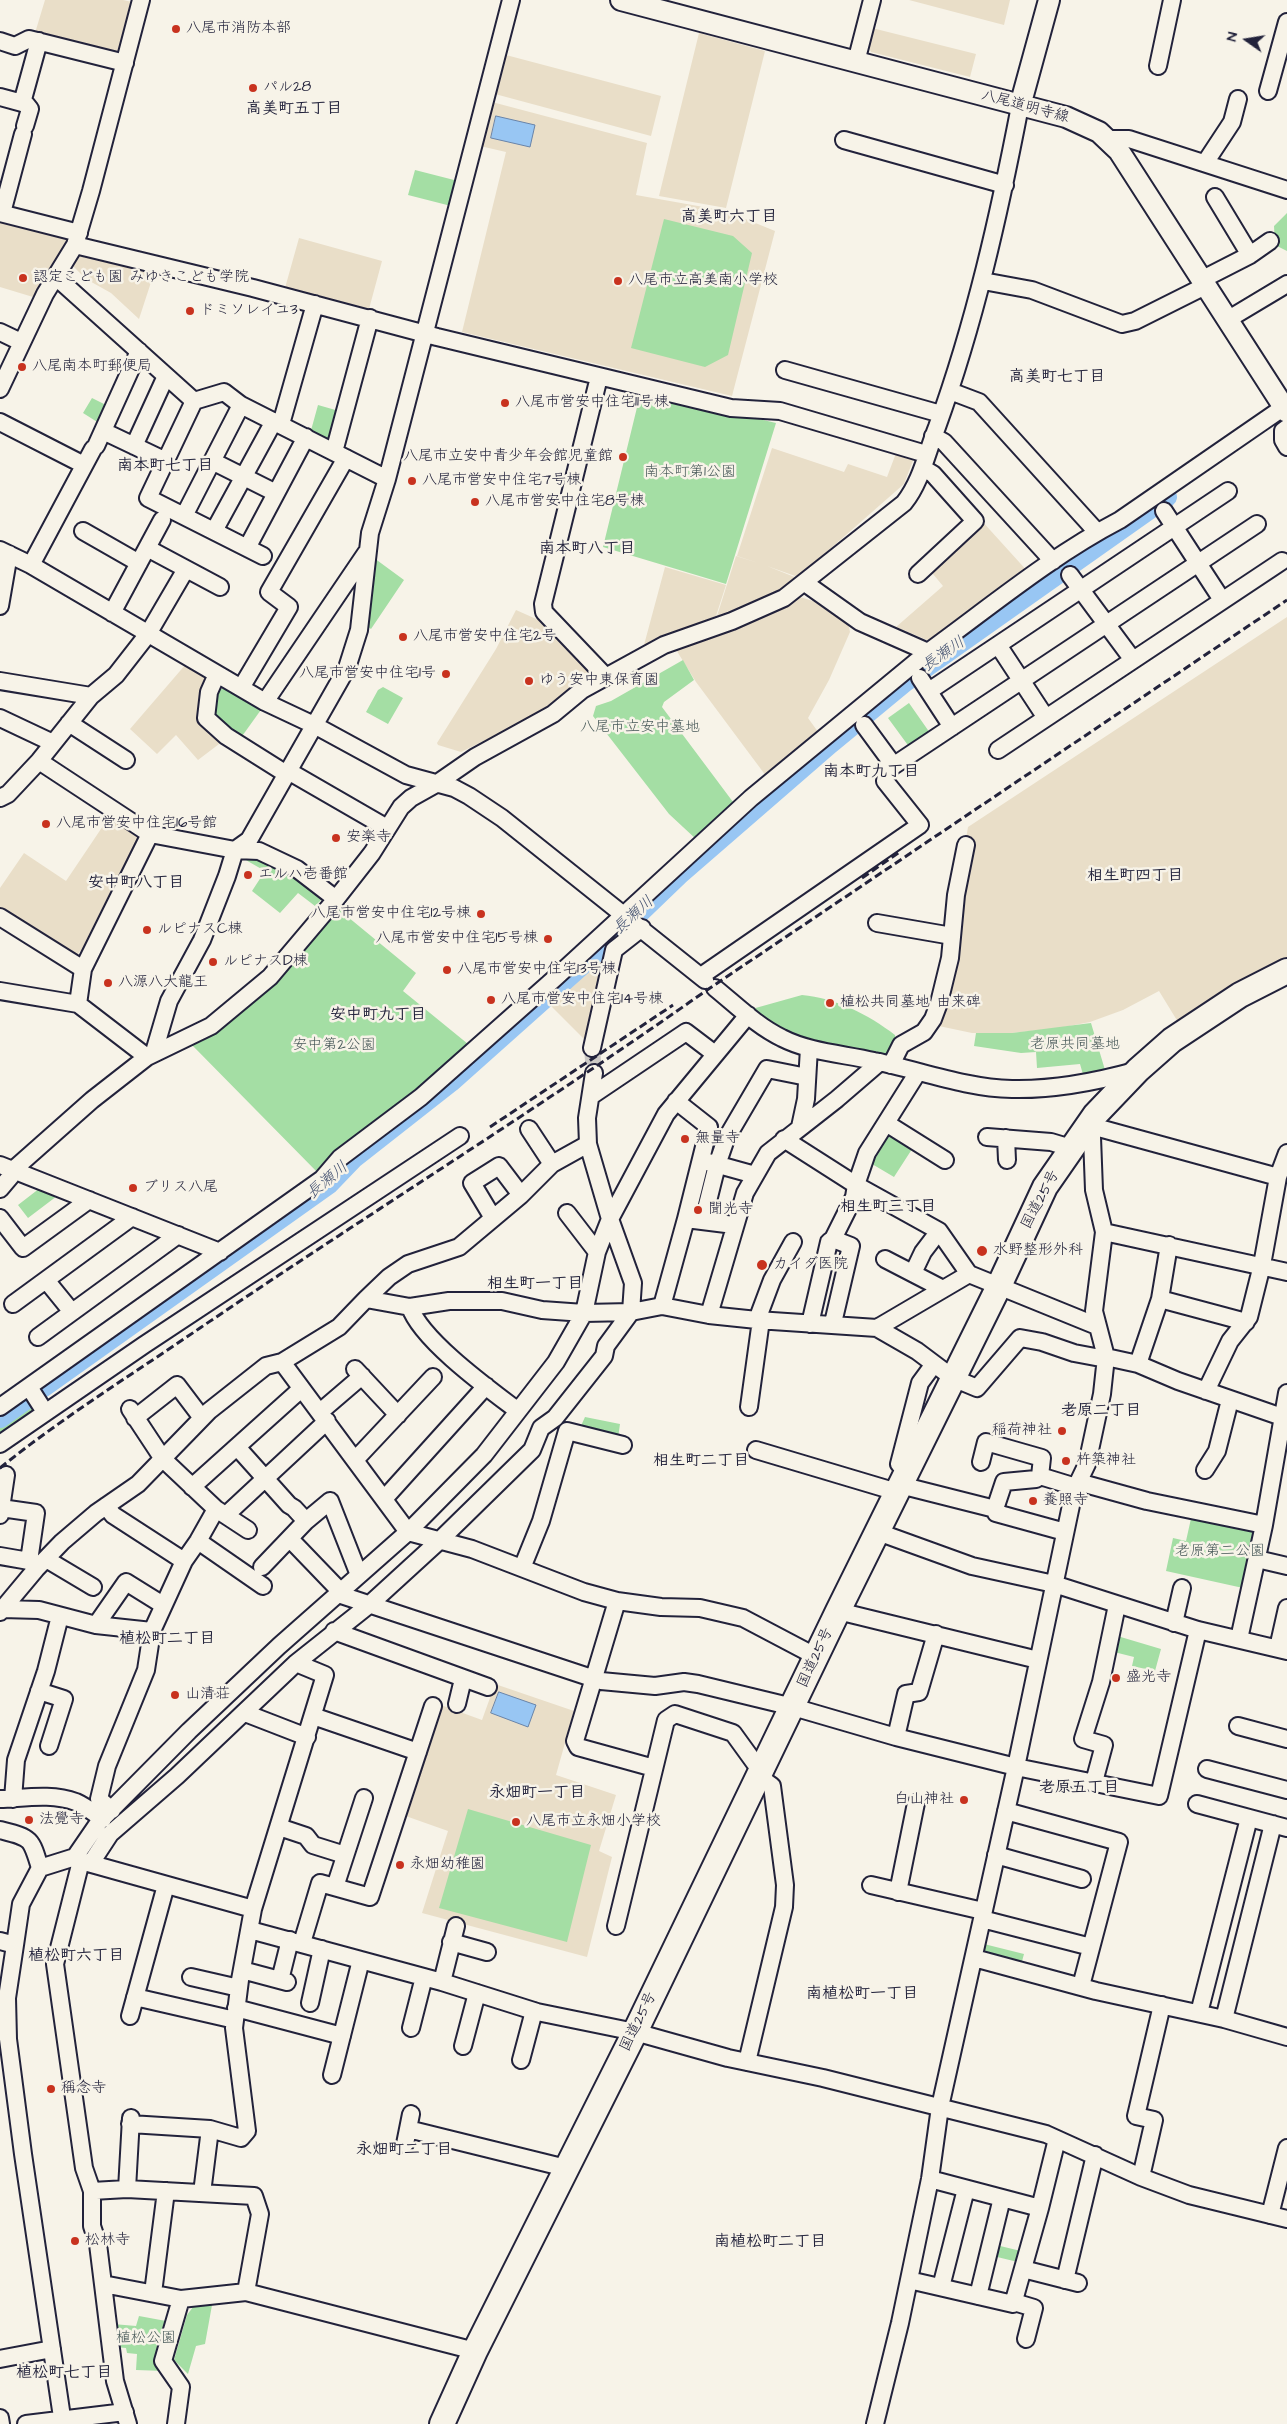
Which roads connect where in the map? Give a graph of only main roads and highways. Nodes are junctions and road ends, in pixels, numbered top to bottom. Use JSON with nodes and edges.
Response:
{"nodes":[{"id":1,"x":1049,"y":0,"type":"edge"},
{"id":2,"x":627,"y":1,"type":"edge"},
{"id":3,"x":1020,"y":106,"type":"junction"},
{"id":4,"x":1285,"y":410,"type":"edge"},
{"id":5,"x":1287,"y":971,"type":"edge"},
{"id":6,"x":442,"y":2424,"type":"edge"}],
"edges":[{"from":1,"to":3,"type":"main road"},
{"from":2,"to":3,"type":"main road","name":"八尾道明寺線"},
{"from":3,"to":4,"type":"main road","name":"八尾道明寺線"},
{"from":5,"to":6,"type":"highway","name":"国道25号"}]}
